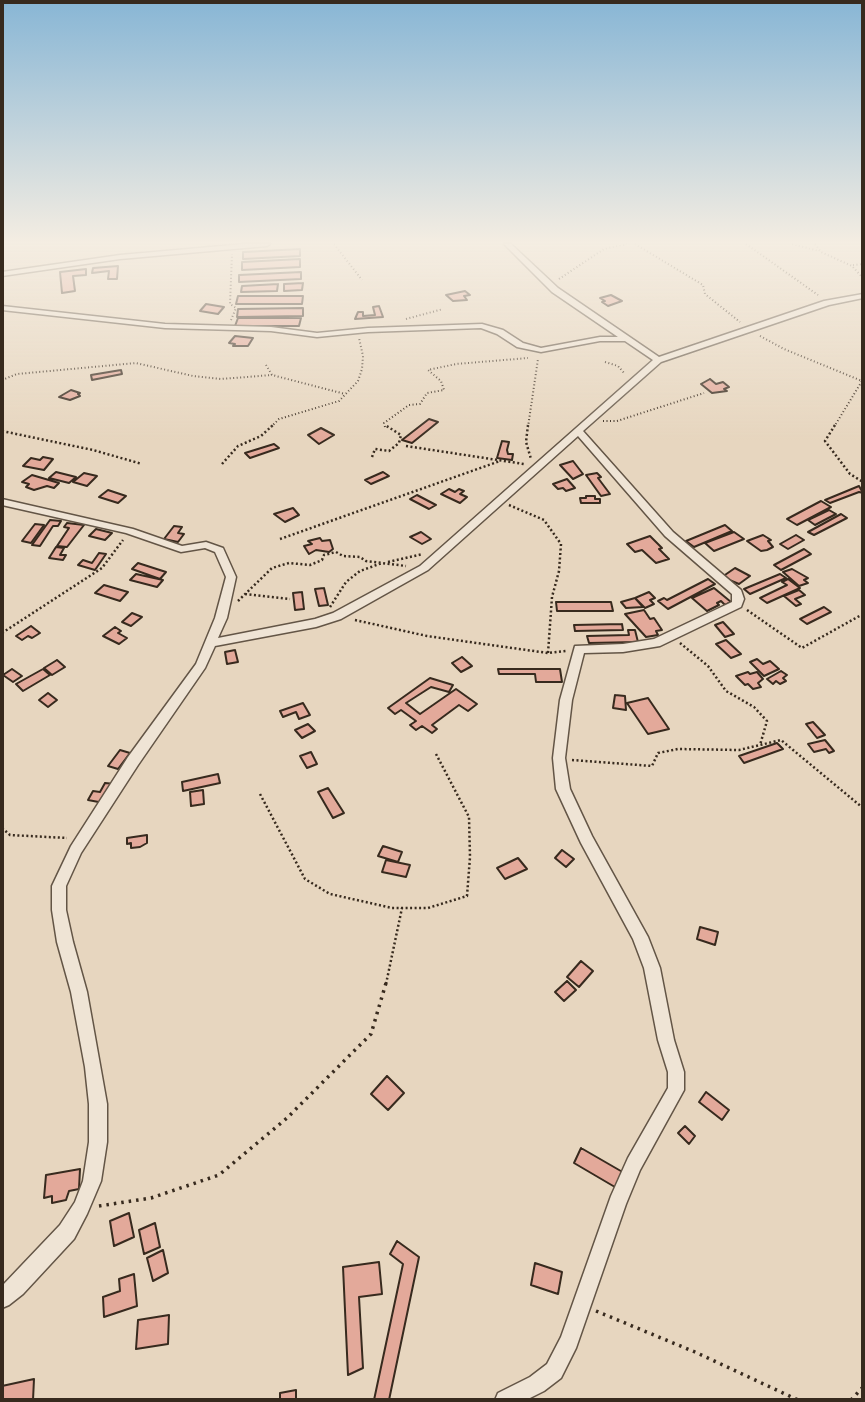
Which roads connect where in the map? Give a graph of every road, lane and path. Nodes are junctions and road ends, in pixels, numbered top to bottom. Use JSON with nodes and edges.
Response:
{"nodes":[{"id":1,"x":15,"y":309,"type":"edge"},
{"id":2,"x":235,"y":309,"type":"edge"},
{"id":3,"x":442,"y":309,"type":"edge"},
{"id":4,"x":583,"y":309,"type":"edge"},
{"id":5,"x":725,"y":309,"type":"edge"},
{"id":6,"x":809,"y":309,"type":"edge"},
{"id":7,"x":227,"y":329,"type":"junction"},
{"id":8,"x":391,"y":329,"type":"junction"},
{"id":9,"x":750,"y":330,"type":"junction"},
{"id":10,"x":357,"y":331,"type":"junction"},
{"id":11,"x":624,"y":339,"type":"junction"},
{"id":12,"x":658,"y":360,"type":"junction"},
{"id":13,"x":605,"y":362,"type":"dead end"},
{"id":14,"x":266,"y":365,"type":"dead end"},
{"id":15,"x":272,"y":375,"type":"junction"},
{"id":16,"x":2,"y":380,"type":"edge"},
{"id":17,"x":632,"y":382,"type":"junction"},
{"id":18,"x":704,"y":393,"type":"dead end"},
{"id":19,"x":345,"y":394,"type":"junction"},
{"id":20,"x":586,"y":422,"type":"junction"},
{"id":21,"x":2,"y":431,"type":"edge"},
{"id":22,"x":578,"y":431,"type":"junction"},
{"id":23,"x":406,"y":446,"type":"dead end"},
{"id":24,"x":372,"y":457,"type":"dead end"},
{"id":25,"x":500,"y":461,"type":"junction"},
{"id":26,"x":142,"y":464,"type":"dead end"},
{"id":27,"x":222,"y":464,"type":"dead end"},
{"id":28,"x":863,"y":482,"type":"edge"},
{"id":29,"x":500,"y":501,"type":"junction"},
{"id":30,"x":2,"y":502,"type":"edge"},
{"id":31,"x":128,"y":531,"type":"junction"},
{"id":32,"x":280,"y":539,"type":"dead end"},
{"id":33,"x":449,"y":547,"type":"junction"},
{"id":34,"x":384,"y":563,"type":"junction"},
{"id":35,"x":424,"y":568,"type":"junction"},
{"id":36,"x":245,"y":594,"type":"junction"},
{"id":37,"x":290,"y":598,"type":"dead end"},
{"id":38,"x":737,"y":604,"type":"junction"},
{"id":39,"x":863,"y":614,"type":"edge"},
{"id":40,"x":337,"y":616,"type":"junction"},
{"id":41,"x":221,"y":618,"type":"junction"},
{"id":42,"x":316,"y":623,"type":"junction"},
{"id":43,"x":2,"y":633,"type":"edge"},
{"id":44,"x":672,"y":636,"type":"junction"},
{"id":45,"x":212,"y":643,"type":"junction"},
{"id":46,"x":579,"y":649,"type":"junction"},
{"id":47,"x":548,"y":653,"type":"junction"},
{"id":48,"x":760,"y":746,"type":"junction"},
{"id":49,"x":436,"y":754,"type":"dead end"},
{"id":50,"x":559,"y":758,"type":"junction"},
{"id":51,"x":260,"y":794,"type":"dead end"},
{"id":52,"x":863,"y":808,"type":"edge"},
{"id":53,"x":2,"y":828,"type":"edge"},
{"id":54,"x":84,"y":838,"type":"junction"},
{"id":55,"x":402,"y":908,"type":"junction"},
{"id":56,"x":81,"y":1208,"type":"junction"},
{"id":57,"x":2,"y":1298,"type":"edge"},
{"id":58,"x":580,"y":1305,"type":"junction"},
{"id":59,"x":863,"y":1387,"type":"edge"},
{"id":60,"x":505,"y":1400,"type":"edge"},
{"id":61,"x":798,"y":1400,"type":"edge"},
{"id":62,"x":851,"y":1400,"type":"edge"}],
"edges":[{"from":1,"to":7,"type":"street"},
{"from":2,"to":7,"type":"path"},
{"from":3,"to":8,"type":"path"},
{"from":4,"to":11,"type":"street"},
{"from":5,"to":9,"type":"path"},
{"from":6,"to":9,"type":"street"},
{"from":7,"to":10,"type":"street"},
{"from":8,"to":10,"type":"street"},
{"from":8,"to":11,"type":"street"},
{"from":9,"to":12,"type":"street"},
{"from":9,"to":28,"type":"path"},
{"from":10,"to":19,"type":"path"},
{"from":11,"to":12,"type":"street"},
{"from":12,"to":17,"type":"street"},
{"from":13,"to":17,"type":"path"},
{"from":14,"to":15,"type":"path"},
{"from":15,"to":16,"type":"path"},
{"from":15,"to":19,"type":"path"},
{"from":17,"to":20,"type":"street"},
{"from":18,"to":20,"type":"path"},
{"from":19,"to":27,"type":"path"},
{"from":20,"to":22,"type":"street"},
{"from":21,"to":26,"type":"path"},
{"from":22,"to":29,"type":"street"},
{"from":22,"to":38,"type":"street"},
{"from":23,"to":25,"type":"path"},
{"from":24,"to":25,"type":"path"},
{"from":25,"to":32,"type":"path"},
{"from":29,"to":33,"type":"street"},
{"from":29,"to":47,"type":"path"},
{"from":30,"to":31,"type":"street"},
{"from":31,"to":41,"type":"street"},
{"from":31,"to":43,"type":"path"},
{"from":33,"to":34,"type":"path"},
{"from":33,"to":35,"type":"street"},
{"from":34,"to":35,"type":"path"},
{"from":34,"to":36,"type":"path"},
{"from":34,"to":42,"type":"path"},
{"from":35,"to":40,"type":"street"},
{"from":36,"to":37,"type":"path"},
{"from":36,"to":41,"type":"path"},
{"from":38,"to":39,"type":"path"},
{"from":38,"to":44,"type":"street"},
{"from":40,"to":42,"type":"street"},
{"from":40,"to":47,"type":"path"},
{"from":41,"to":45,"type":"street"},
{"from":42,"to":45,"type":"street"},
{"from":44,"to":46,"type":"street"},
{"from":44,"to":48,"type":"path"},
{"from":45,"to":54,"type":"street"},
{"from":46,"to":47,"type":"path"},
{"from":46,"to":50,"type":"street"},
{"from":48,"to":50,"type":"path"},
{"from":48,"to":52,"type":"path"},
{"from":49,"to":55,"type":"path"},
{"from":50,"to":58,"type":"street"},
{"from":51,"to":55,"type":"path"},
{"from":53,"to":54,"type":"path"},
{"from":54,"to":56,"type":"street"},
{"from":55,"to":56,"type":"path"},
{"from":56,"to":57,"type":"street"},
{"from":58,"to":60,"type":"street"},
{"from":58,"to":61,"type":"path"},
{"from":59,"to":62,"type":"path"}]}
